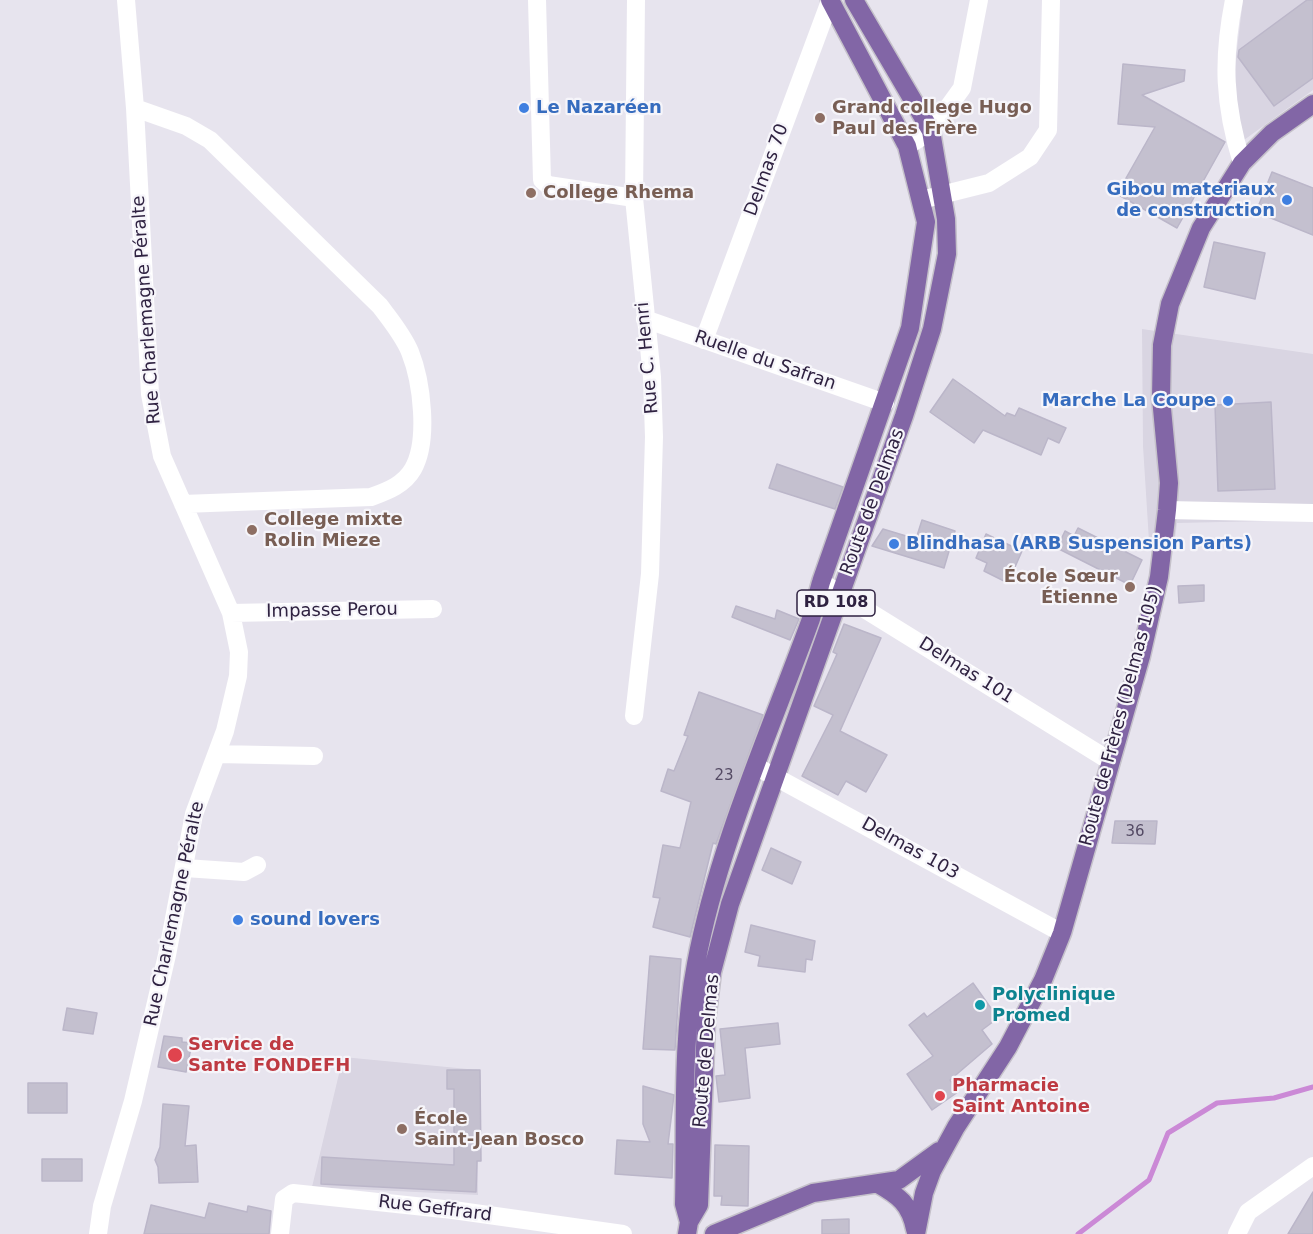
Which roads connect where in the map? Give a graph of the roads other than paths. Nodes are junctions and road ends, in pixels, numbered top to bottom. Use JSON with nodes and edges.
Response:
{"nodes":[{"id":1,"x":126,"y":0,"type":"edge"},
{"id":2,"x":537,"y":0,"type":"edge"},
{"id":3,"x":636,"y":0,"type":"edge"},
{"id":4,"x":854,"y":0,"type":"edge"},
{"id":5,"x":979,"y":0,"type":"edge"},
{"id":6,"x":1051,"y":0,"type":"edge"},
{"id":7,"x":1234,"y":0,"type":"edge"},
{"id":8,"x":830,"y":1,"type":"edge"},
{"id":9,"x":1313,"y":104,"type":"edge"},
{"id":10,"x":135,"y":108,"type":"junction"},
{"id":11,"x":931,"y":131,"type":"junction"},
{"id":12,"x":907,"y":146,"type":"junction"},
{"id":13,"x":1242,"y":163,"type":"junction"},
{"id":14,"x":943,"y":195,"type":"junction"},
{"id":15,"x":634,"y":198,"type":"junction"},
{"id":16,"x":921,"y":200,"type":"junction"},
{"id":17,"x":645,"y":319,"type":"junction"},
{"id":18,"x":704,"y":339,"type":"junction"},
{"id":19,"x":885,"y":403,"type":"junction"},
{"id":20,"x":183,"y":504,"type":"junction"},
{"id":21,"x":1167,"y":510,"type":"junction"},
{"id":22,"x":1313,"y":513,"type":"edge"},
{"id":23,"x":821,"y":582,"type":"junction"},
{"id":24,"x":840,"y":593,"type":"junction"},
{"id":25,"x":433,"y":609,"type":"dead end"},
{"id":26,"x":231,"y":613,"type":"junction"},
{"id":27,"x":634,"y":716,"type":"dead end"},
{"id":28,"x":217,"y":754,"type":"junction"},
{"id":29,"x":314,"y":756,"type":"dead end"},
{"id":30,"x":1110,"y":761,"type":"junction"},
{"id":31,"x":757,"y":767,"type":"junction"},
{"id":32,"x":776,"y":775,"type":"junction"},
{"id":33,"x":257,"y":866,"type":"dead end"},
{"id":34,"x":184,"y":868,"type":"junction"},
{"id":35,"x":1062,"y":933,"type":"junction"},
{"id":36,"x":947,"y":1143,"type":"junction"},
{"id":37,"x":1313,"y":1166,"type":"edge"},
{"id":38,"x":878,"y":1184,"type":"junction"},
{"id":39,"x":688,"y":1228,"type":"edge"},
{"id":40,"x":590,"y":1231,"type":"edge"},
{"id":41,"x":98,"y":1234,"type":"edge"},
{"id":42,"x":280,"y":1234,"type":"edge"},
{"id":43,"x":623,"y":1234,"type":"edge"},
{"id":44,"x":714,"y":1234,"type":"edge"},
{"id":45,"x":916,"y":1234,"type":"edge"},
{"id":46,"x":1237,"y":1234,"type":"edge"}],
"edges":[{"from":1,"to":10,"type":"street","name":"Rue Charlemagne Péralte"},
{"from":2,"to":15,"type":"street"},
{"from":3,"to":15,"type":"street","name":"Rue C. Henri"},
{"from":4,"to":11,"type":"main road","name":"Route de Delmas","number":"RD 108"},
{"from":5,"to":11,"type":"street"},
{"from":6,"to":14,"type":"street"},
{"from":7,"to":13,"type":"street"},
{"from":8,"to":12,"type":"main road","name":"Route de Delmas","number":"RD 108"},
{"from":8,"to":18,"type":"street","name":"Delmas 70"},
{"from":9,"to":13,"type":"main road","name":"Route de Frères (Delmas 105)"},
{"from":10,"to":20,"type":"street","name":"Rue Charlemagne Péralte"},
{"from":10,"to":20,"type":"street"},
{"from":11,"to":12,"type":"street"},
{"from":11,"to":14,"type":"main road","name":"Route de Delmas","number":"RD 108"},
{"from":12,"to":16,"type":"main road","name":"Route de Delmas","number":"RD 108"},
{"from":13,"to":21,"type":"main road","name":"Route de Frères (Delmas 105)"},
{"from":14,"to":16,"type":"street"},
{"from":14,"to":24,"type":"main road","name":"Route de Delmas","number":"RD 108"},
{"from":15,"to":17,"type":"street","name":"Rue C. Henri"},
{"from":16,"to":19,"type":"main road","name":"Route de Delmas","number":"RD 108"},
{"from":17,"to":18,"type":"street","name":"Ruelle du Safran"},
{"from":17,"to":27,"type":"street","name":"Rue C. Henri"},
{"from":18,"to":19,"type":"street","name":"Ruelle du Safran"},
{"from":19,"to":23,"type":"main road","name":"Route de Delmas","number":"RD 108"},
{"from":20,"to":26,"type":"street","name":"Rue Charlemagne Péralte"},
{"from":21,"to":22,"type":"street"},
{"from":21,"to":30,"type":"main road","name":"Route de Frères (Delmas 105)"},
{"from":23,"to":24,"type":"street","name":"Delmas 101"},
{"from":23,"to":31,"type":"main road","name":"Route de Delmas","number":"RD 108"},
{"from":24,"to":30,"type":"street","name":"Delmas 101"},
{"from":24,"to":32,"type":"main road","name":"Route de Delmas","number":"RD 108"},
{"from":25,"to":26,"type":"street","name":"Impasse Perou"},
{"from":26,"to":28,"type":"street","name":"Rue Charlemagne Péralte"},
{"from":28,"to":29,"type":"street"},
{"from":28,"to":34,"type":"street","name":"Rue Charlemagne Péralte"},
{"from":30,"to":35,"type":"main road","name":"Route de Frères (Delmas 105)"},
{"from":31,"to":32,"type":"street","name":"Delmas 103"},
{"from":31,"to":39,"type":"main road","name":"Route de Delmas","number":"RD 108"},
{"from":32,"to":35,"type":"street","name":"Delmas 103"},
{"from":32,"to":39,"type":"main road","name":"Route de Delmas","number":"RD 108"},
{"from":33,"to":34,"type":"street"},
{"from":34,"to":41,"type":"street","name":"Rue Charlemagne Péralte"},
{"from":35,"to":36,"type":"main road","name":"Route de Frères (Delmas 105)"},
{"from":36,"to":38,"type":"main road"},
{"from":36,"to":45,"type":"main road","name":"Route de Frères (Delmas 105)"},
{"from":37,"to":46,"type":"street"},
{"from":38,"to":44,"type":"main road"},
{"from":38,"to":45,"type":"main road"},
{"from":40,"to":42,"type":"street","name":"Rue Geffrard"},
{"from":40,"to":43,"type":"street","name":"Rue Geffrard"}]}
